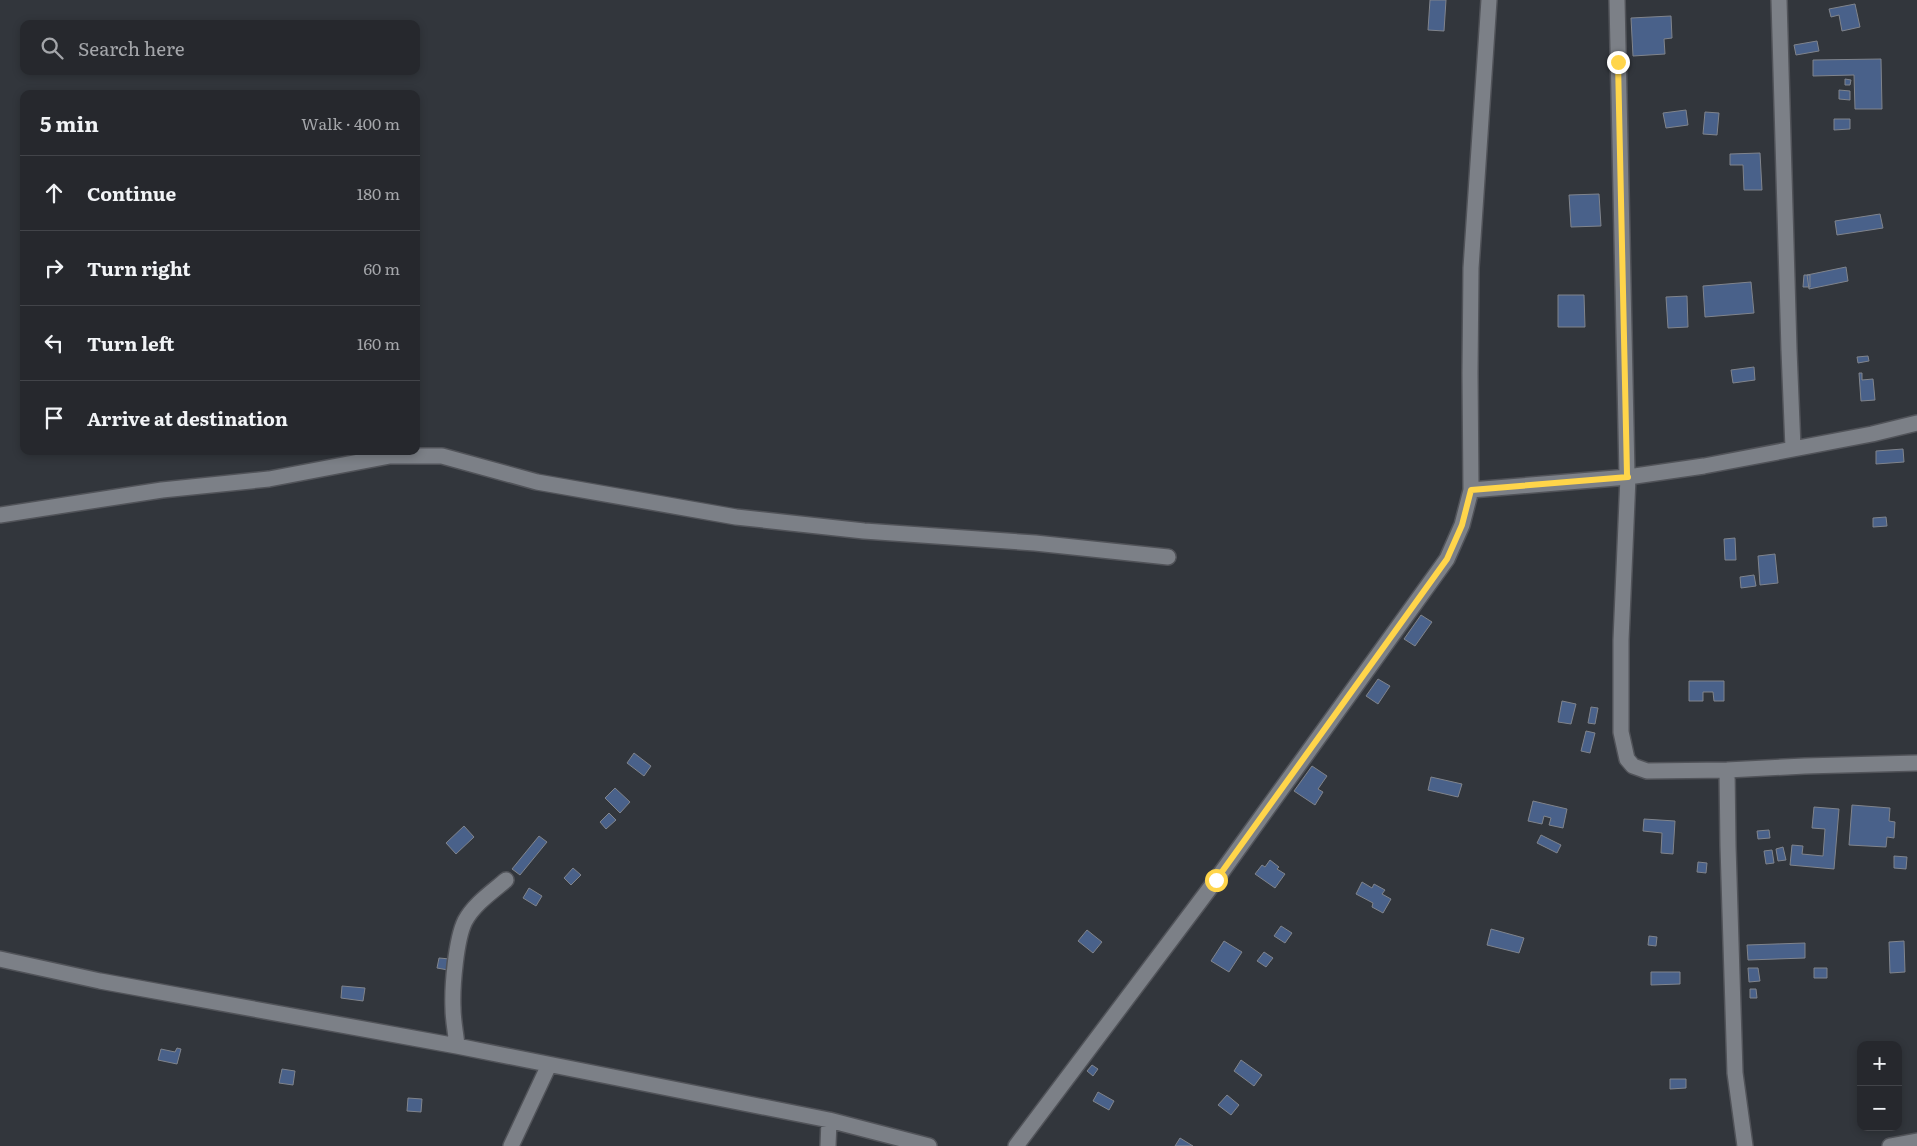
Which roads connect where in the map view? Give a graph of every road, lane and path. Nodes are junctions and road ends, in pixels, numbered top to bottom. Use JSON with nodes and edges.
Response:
{"nodes":[{"id":1,"x":1489,"y":0,"type":"edge"},
{"id":2,"x":1617,"y":0,"type":"edge"},
{"id":3,"x":1779,"y":0,"type":"edge"},
{"id":4,"x":1917,"y":423,"type":"edge"},
{"id":5,"x":1793,"y":448,"type":"junction"},
{"id":6,"x":1628,"y":477,"type":"junction"},
{"id":7,"x":1471,"y":490,"type":"junction"},
{"id":8,"x":0,"y":515,"type":"edge"},
{"id":9,"x":1168,"y":557,"type":"dead end"},
{"id":10,"x":1917,"y":762,"type":"edge"},
{"id":11,"x":1727,"y":770,"type":"junction"},
{"id":12,"x":506,"y":880,"type":"dead end"},
{"id":13,"x":0,"y":959,"type":"edge"},
{"id":14,"x":457,"y":1046,"type":"junction"},
{"id":15,"x":549,"y":1064,"type":"junction"},
{"id":16,"x":829,"y":1120,"type":"junction"},
{"id":17,"x":1917,"y":1140,"type":"edge"},
{"id":18,"x":511,"y":1146,"type":"edge"},
{"id":19,"x":828,"y":1146,"type":"edge"},
{"id":20,"x":929,"y":1146,"type":"edge"},
{"id":21,"x":1016,"y":1146,"type":"edge"},
{"id":22,"x":1745,"y":1146,"type":"edge"},
{"id":23,"x":1890,"y":1146,"type":"edge"}],
"edges":[{"from":1,"to":7,"type":"street"},
{"from":2,"to":6,"type":"street"},
{"from":3,"to":5,"type":"street"},
{"from":4,"to":5,"type":"street"},
{"from":5,"to":6,"type":"street"},
{"from":6,"to":7,"type":"street"},
{"from":6,"to":11,"type":"street"},
{"from":7,"to":21,"type":"street"},
{"from":8,"to":9,"type":"street"},
{"from":10,"to":11,"type":"street"},
{"from":11,"to":22,"type":"street"},
{"from":12,"to":14,"type":"street"},
{"from":13,"to":14,"type":"street"},
{"from":14,"to":15,"type":"street"},
{"from":15,"to":16,"type":"street"},
{"from":15,"to":18,"type":"street"},
{"from":16,"to":19,"type":"street"},
{"from":16,"to":20,"type":"street"},
{"from":17,"to":23,"type":"street"}]}
